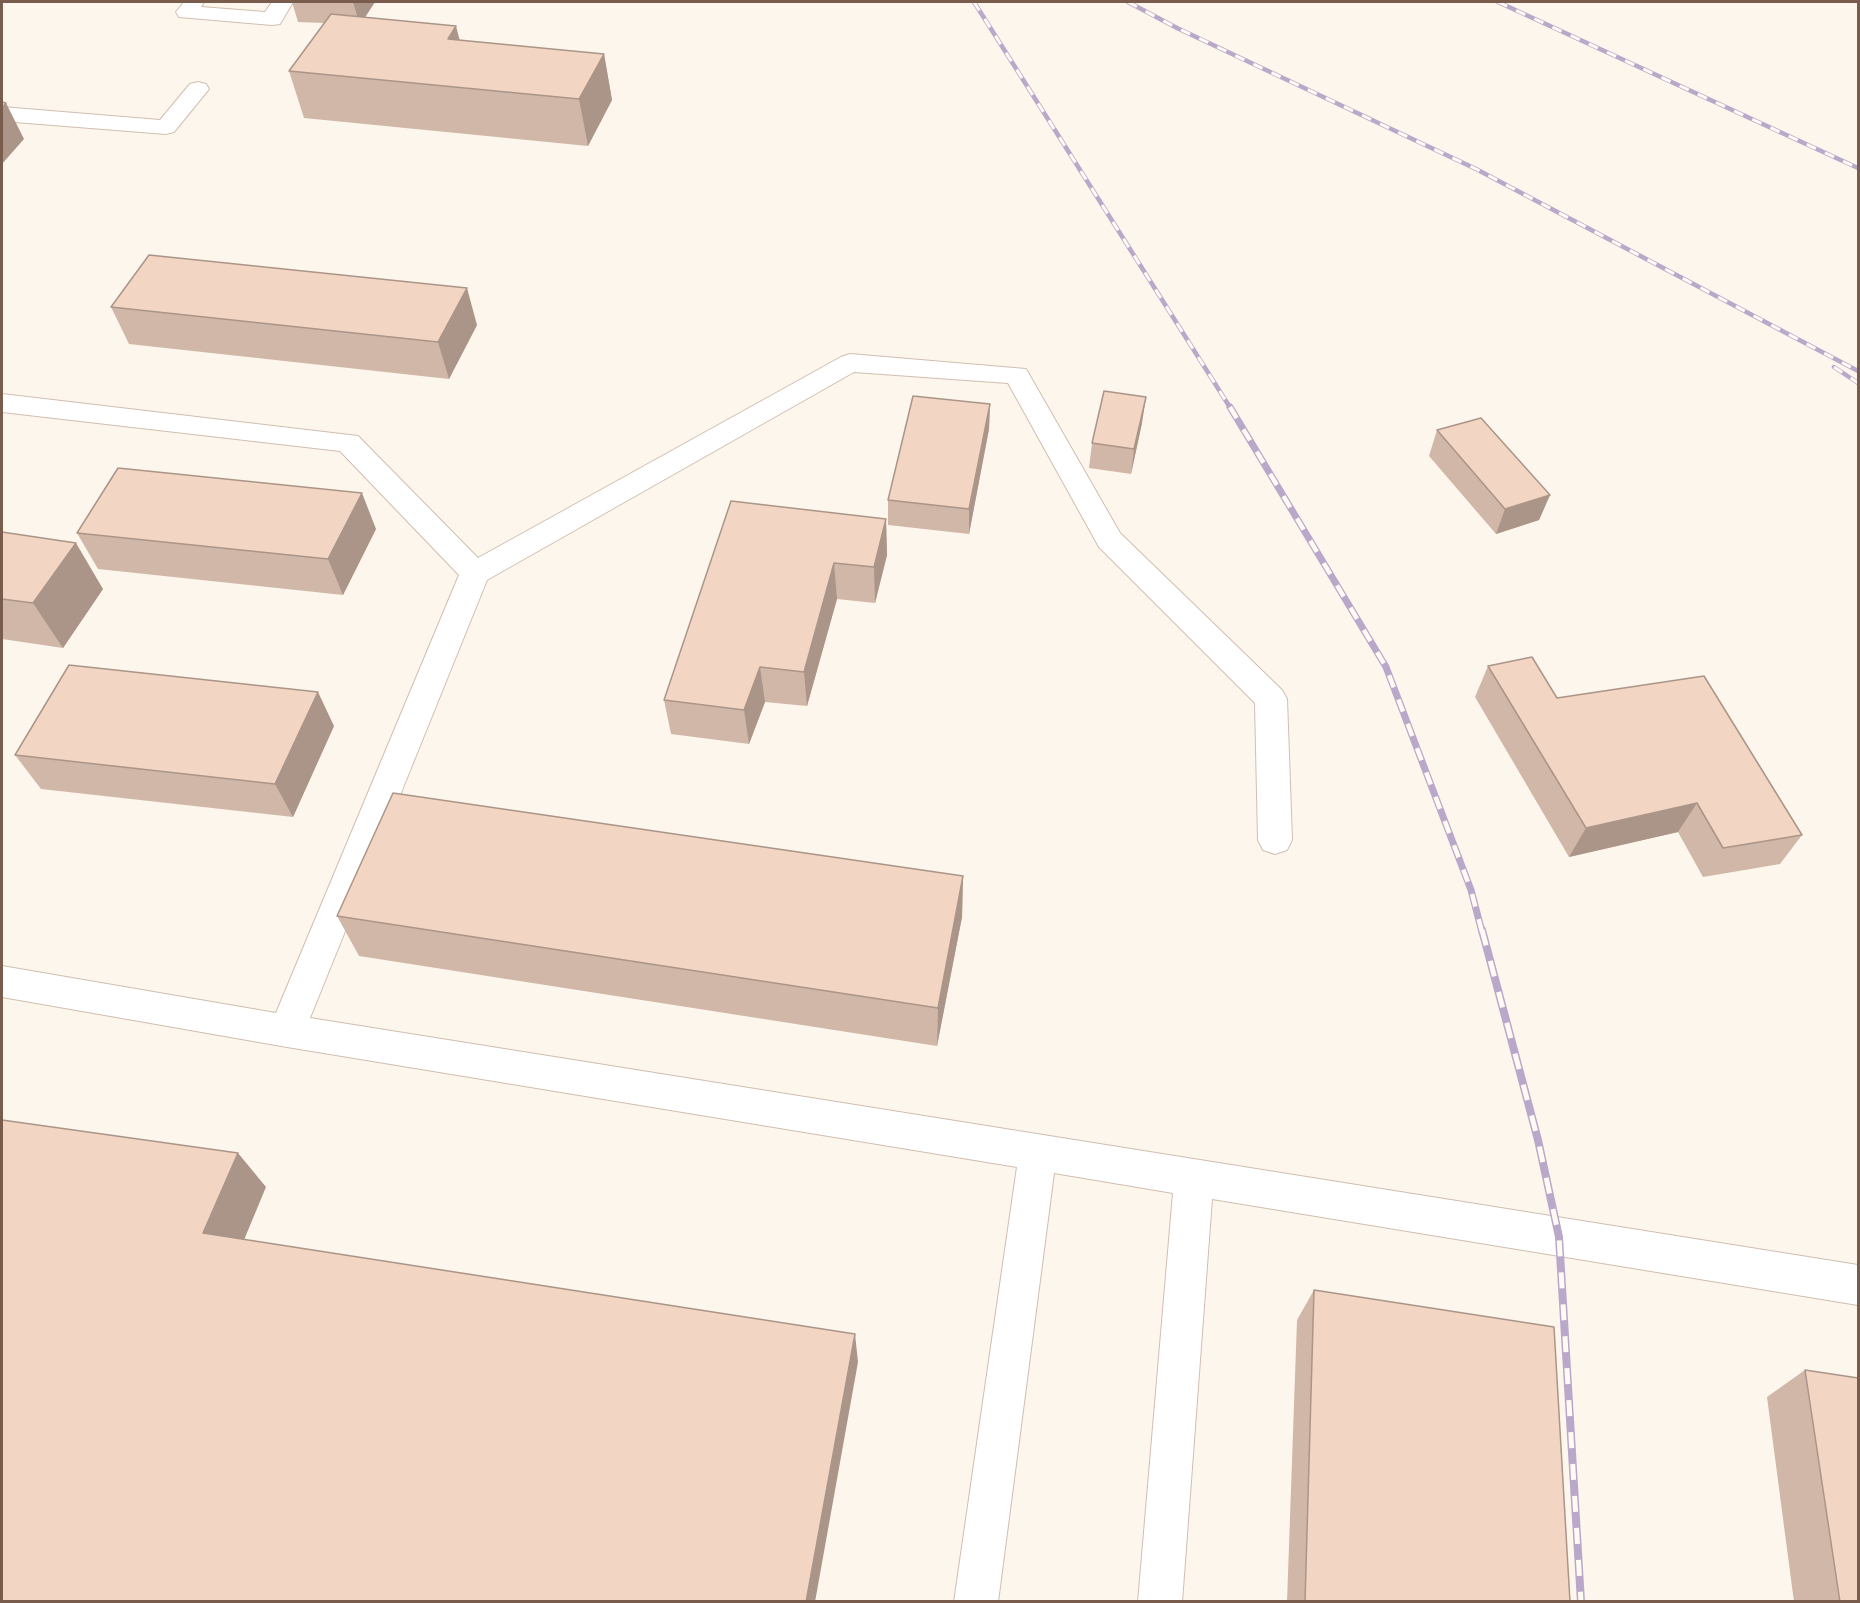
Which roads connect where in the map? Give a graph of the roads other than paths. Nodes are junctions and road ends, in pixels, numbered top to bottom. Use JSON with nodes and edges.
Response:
{"nodes":[{"id":1,"x":194,"y":2,"type":"edge"},
{"id":2,"x":282,"y":2,"type":"edge"},
{"id":3,"x":198,"y":89,"type":"dead end"},
{"id":4,"x":2,"y":114,"type":"edge"},
{"id":5,"x":2,"y":403,"type":"edge"},
{"id":6,"x":476,"y":573,"type":"junction"},
{"id":7,"x":1275,"y":840,"type":"dead end"},
{"id":8,"x":2,"y":981,"type":"edge"},
{"id":9,"x":287,"y":1031,"type":"junction"},
{"id":10,"x":1038,"y":1152,"type":"junction"},
{"id":11,"x":1194,"y":1178,"type":"junction"},
{"id":12,"x":1858,"y":1285,"type":"edge"},
{"id":13,"x":976,"y":1602,"type":"edge"},
{"id":14,"x":1160,"y":1602,"type":"edge"}],
"edges":[{"from":1,"to":2,"type":"lane"},
{"from":3,"to":4,"type":"lane"},
{"from":5,"to":6,"type":"lane"},
{"from":6,"to":7,"type":"lane"},
{"from":6,"to":9,"type":"lane"},
{"from":8,"to":9,"type":"lane"},
{"from":9,"to":10,"type":"lane"},
{"from":10,"to":11,"type":"lane"},
{"from":10,"to":13,"type":"lane"},
{"from":11,"to":12,"type":"lane"},
{"from":11,"to":14,"type":"lane"}]}
